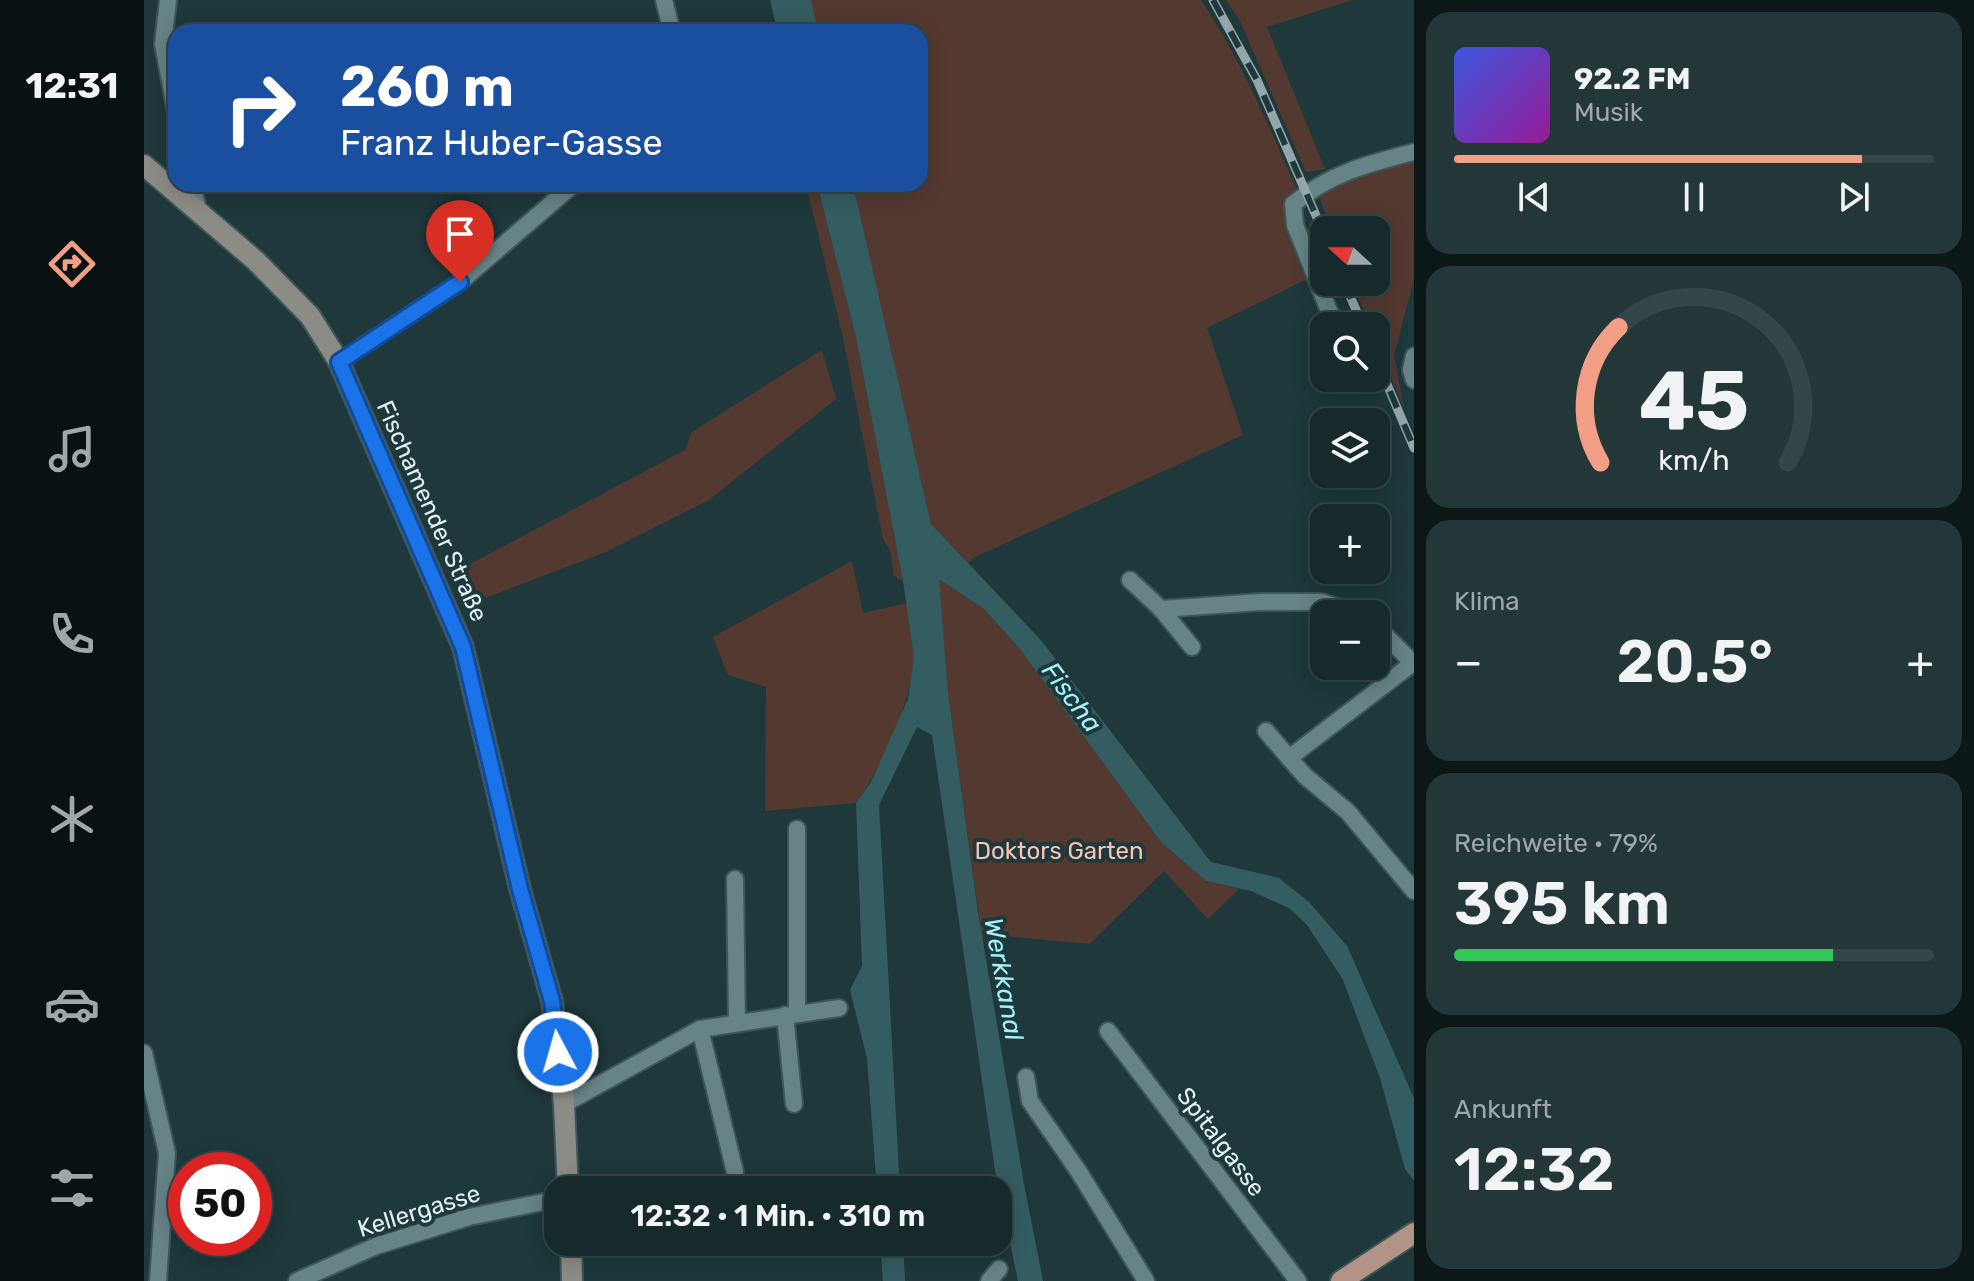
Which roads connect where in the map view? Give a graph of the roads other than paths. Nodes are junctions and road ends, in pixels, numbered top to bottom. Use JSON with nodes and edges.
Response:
{"nodes":[{"id":1,"x":168,"y":0,"type":"edge"},
{"id":2,"x":664,"y":0,"type":"edge"},
{"id":3,"x":670,"y":24,"type":"edge"},
{"id":4,"x":168,"y":70,"type":"edge"},
{"id":5,"x":1414,"y":152,"type":"edge"},
{"id":6,"x":144,"y":165,"type":"edge"},
{"id":7,"x":168,"y":185,"type":"edge"},
{"id":8,"x":176,"y":192,"type":"edge"},
{"id":9,"x":194,"y":192,"type":"edge"},
{"id":10,"x":565,"y":192,"type":"edge"},
{"id":11,"x":198,"y":210,"type":"junction"},
{"id":12,"x":1329,"y":312,"type":"edge"},
{"id":13,"x":1414,"y":356,"type":"edge"},
{"id":14,"x":339,"y":362,"type":"junction"},
{"id":15,"x":1414,"y":380,"type":"edge"},
{"id":16,"x":1130,"y":580,"type":"dead end"},
{"id":17,"x":1310,"y":602,"type":"edge"},
{"id":18,"x":1161,"y":609,"type":"junction"},
{"id":19,"x":1390,"y":640,"type":"edge"},
{"id":20,"x":1192,"y":647,"type":"dead end"},
{"id":21,"x":1266,"y":731,"type":"dead end"},
{"id":22,"x":1289,"y":758,"type":"junction"},
{"id":23,"x":797,"y":829,"type":"dead end"},
{"id":24,"x":735,"y":879,"type":"dead end"},
{"id":25,"x":1414,"y":891,"type":"edge"},
{"id":26,"x":839,"y":1008,"type":"dead end"},
{"id":27,"x":791,"y":1015,"type":"junction"},
{"id":28,"x":737,"y":1023,"type":"junction"},
{"id":29,"x":700,"y":1029,"type":"junction"},
{"id":30,"x":1108,"y":1031,"type":"dead end"},
{"id":31,"x":144,"y":1053,"type":"edge"},
{"id":32,"x":1026,"y":1077,"type":"dead end"},
{"id":33,"x":564,"y":1104,"type":"junction"},
{"id":34,"x":794,"y":1104,"type":"dead end"},
{"id":35,"x":735,"y":1172,"type":"dead end"},
{"id":36,"x":567,"y":1176,"type":"edge"},
{"id":37,"x":544,"y":1202,"type":"edge"},
{"id":38,"x":1414,"y":1233,"type":"edge"},
{"id":39,"x":571,"y":1256,"type":"edge"},
{"id":40,"x":158,"y":1281,"type":"edge"},
{"id":41,"x":297,"y":1281,"type":"edge"},
{"id":42,"x":572,"y":1281,"type":"edge"},
{"id":43,"x":1146,"y":1281,"type":"edge"},
{"id":44,"x":1298,"y":1281,"type":"edge"},
{"id":45,"x":1341,"y":1281,"type":"edge"}],
"edges":[{"from":1,"to":4,"type":"street"},
{"from":2,"to":3,"type":"street"},
{"from":5,"to":12,"type":"street"},
{"from":6,"to":7,"type":"main road","name":"Fischamender Straße"},
{"from":8,"to":11,"type":"main road","name":"Fischamender Straße"},
{"from":9,"to":11,"type":"street"},
{"from":10,"to":14,"type":"street"},
{"from":11,"to":14,"type":"main road","name":"Fischamender Straße"},
{"from":13,"to":15,"type":"street"},
{"from":14,"to":33,"type":"main road","name":"Fischamender Straße"},
{"from":16,"to":18,"type":"street"},
{"from":17,"to":18,"type":"street"},
{"from":18,"to":20,"type":"street"},
{"from":19,"to":22,"type":"street"},
{"from":21,"to":22,"type":"street"},
{"from":22,"to":25,"type":"street"},
{"from":23,"to":27,"type":"street"},
{"from":24,"to":28,"type":"street"},
{"from":26,"to":27,"type":"street"},
{"from":27,"to":28,"type":"street"},
{"from":27,"to":34,"type":"street"},
{"from":28,"to":29,"type":"street"},
{"from":29,"to":33,"type":"street"},
{"from":29,"to":35,"type":"street"},
{"from":30,"to":44,"type":"street","name":"Spitalgasse"},
{"from":31,"to":40,"type":"street"},
{"from":32,"to":43,"type":"street"},
{"from":33,"to":36,"type":"main road","name":"Fischamender Straße"},
{"from":37,"to":41,"type":"street","name":"Kellergasse"},
{"from":38,"to":45,"type":"main road"},
{"from":39,"to":42,"type":"main road"}]}
